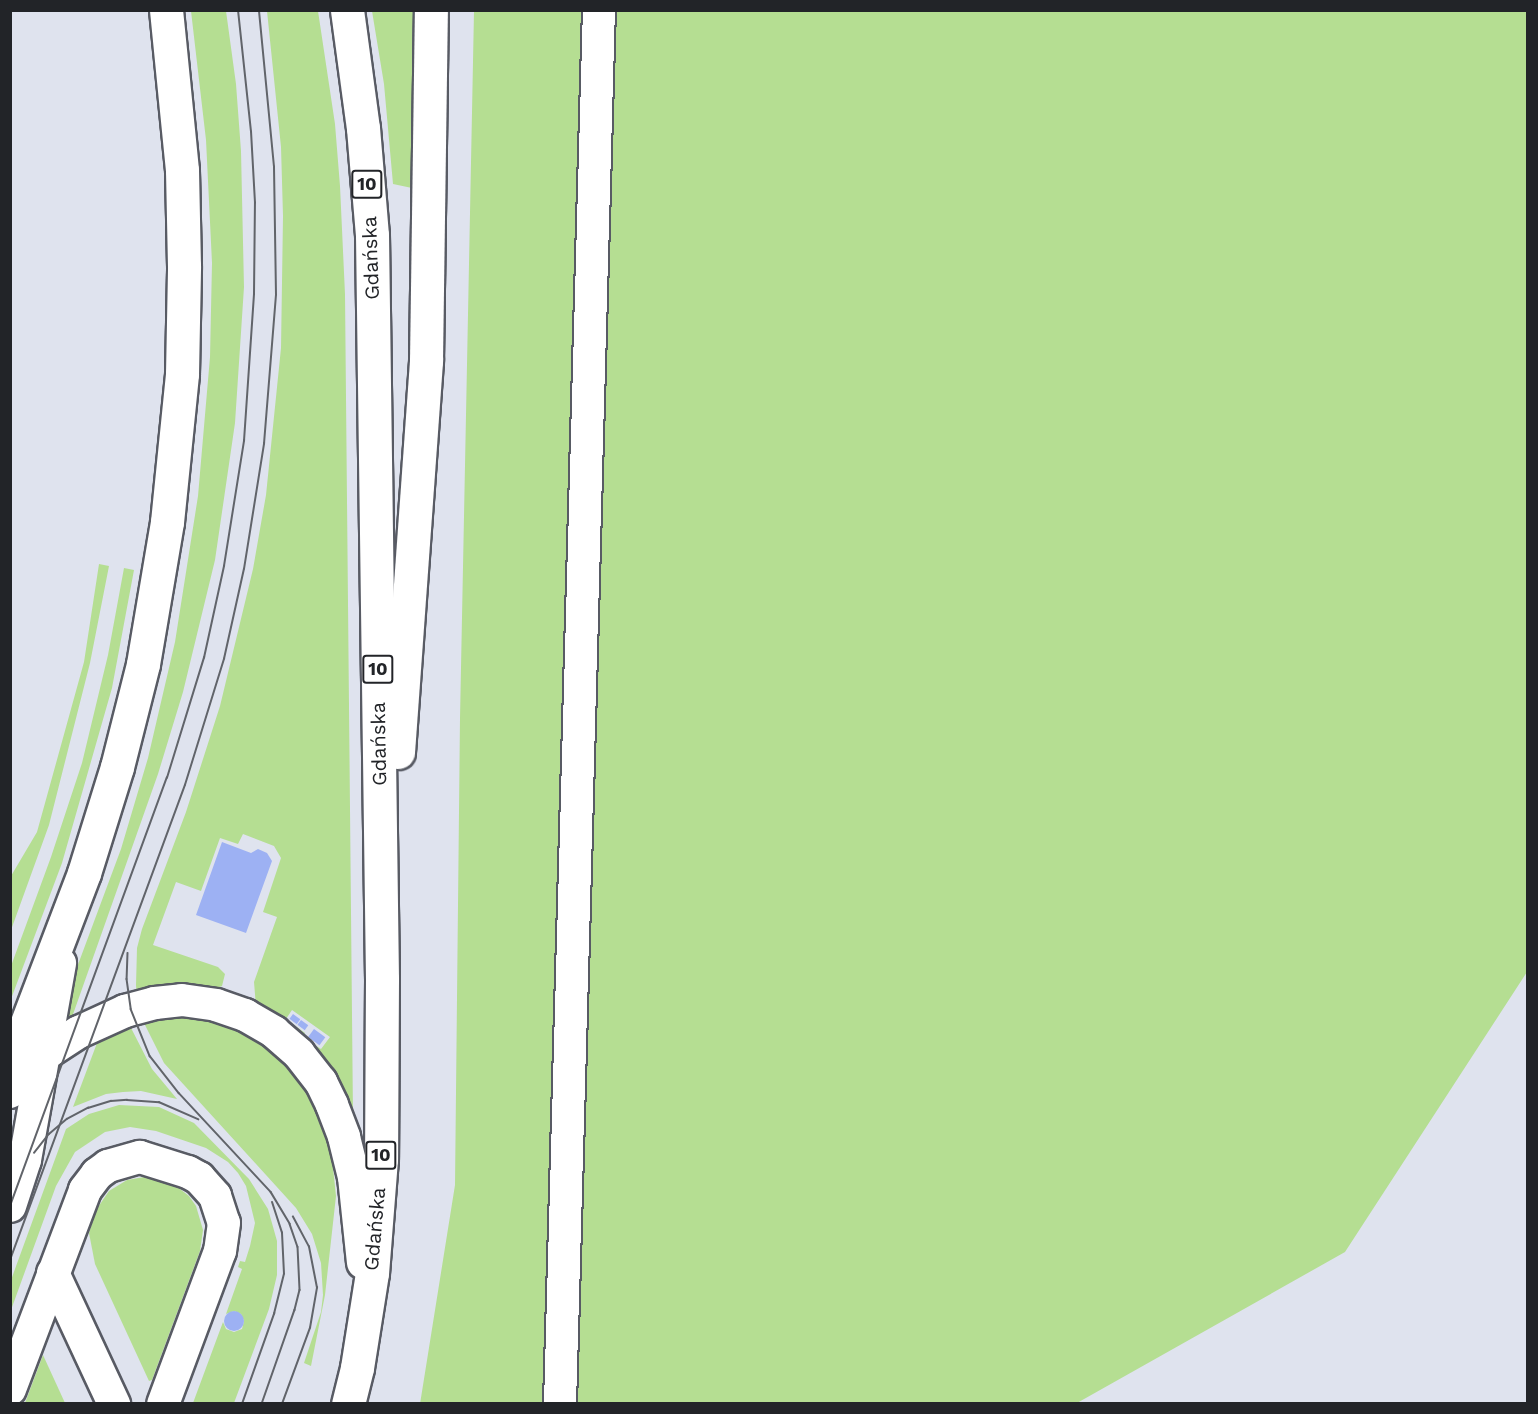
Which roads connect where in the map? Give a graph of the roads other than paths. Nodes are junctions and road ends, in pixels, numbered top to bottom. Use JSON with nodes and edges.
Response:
{"nodes":[{"id":1,"x":166,"y":10,"type":"edge"},
{"id":2,"x":347,"y":10,"type":"edge"},
{"id":3,"x":430,"y":10,"type":"edge"},
{"id":4,"x":599,"y":10,"type":"edge"},
{"id":5,"x":84,"y":873,"type":"junction"},
{"id":6,"x":382,"y":979,"type":"junction"},
{"id":7,"x":73,"y":1035,"type":"junction"},
{"id":8,"x":42,"y":1057,"type":"junction"},
{"id":9,"x":10,"y":1067,"type":"edge"},
{"id":10,"x":10,"y":1092,"type":"edge"},
{"id":11,"x":15,"y":1194,"type":"edge"},
{"id":12,"x":53,"y":1273,"type":"junction"},
{"id":13,"x":363,"y":1330,"type":"junction"},
{"id":14,"x":10,"y":1389,"type":"edge"},
{"id":15,"x":114,"y":1404,"type":"edge"},
{"id":16,"x":163,"y":1404,"type":"edge"},
{"id":17,"x":348,"y":1404,"type":"edge"},
{"id":18,"x":560,"y":1404,"type":"edge"}],
"edges":[{"from":1,"to":5,"type":"main road"},
{"from":2,"to":6,"type":"main road","name":"Gdańska","number":"10"},
{"from":3,"to":6,"type":"main road"},
{"from":4,"to":18,"type":"lane"},
{"from":5,"to":8,"type":"lane"},
{"from":5,"to":9,"type":"main road"},
{"from":6,"to":13,"type":"main road","name":"Gdańska","number":"10"},
{"from":7,"to":8,"type":"lane"},
{"from":7,"to":11,"type":"lane"},
{"from":7,"to":13,"type":"lane"},
{"from":8,"to":10,"type":"lane"},
{"from":8,"to":11,"type":"lane"},
{"from":12,"to":14,"type":"lane"},
{"from":12,"to":15,"type":"lane"},
{"from":12,"to":16,"type":"lane"},
{"from":13,"to":17,"type":"main road","name":"Gdańska","number":"10"}]}
